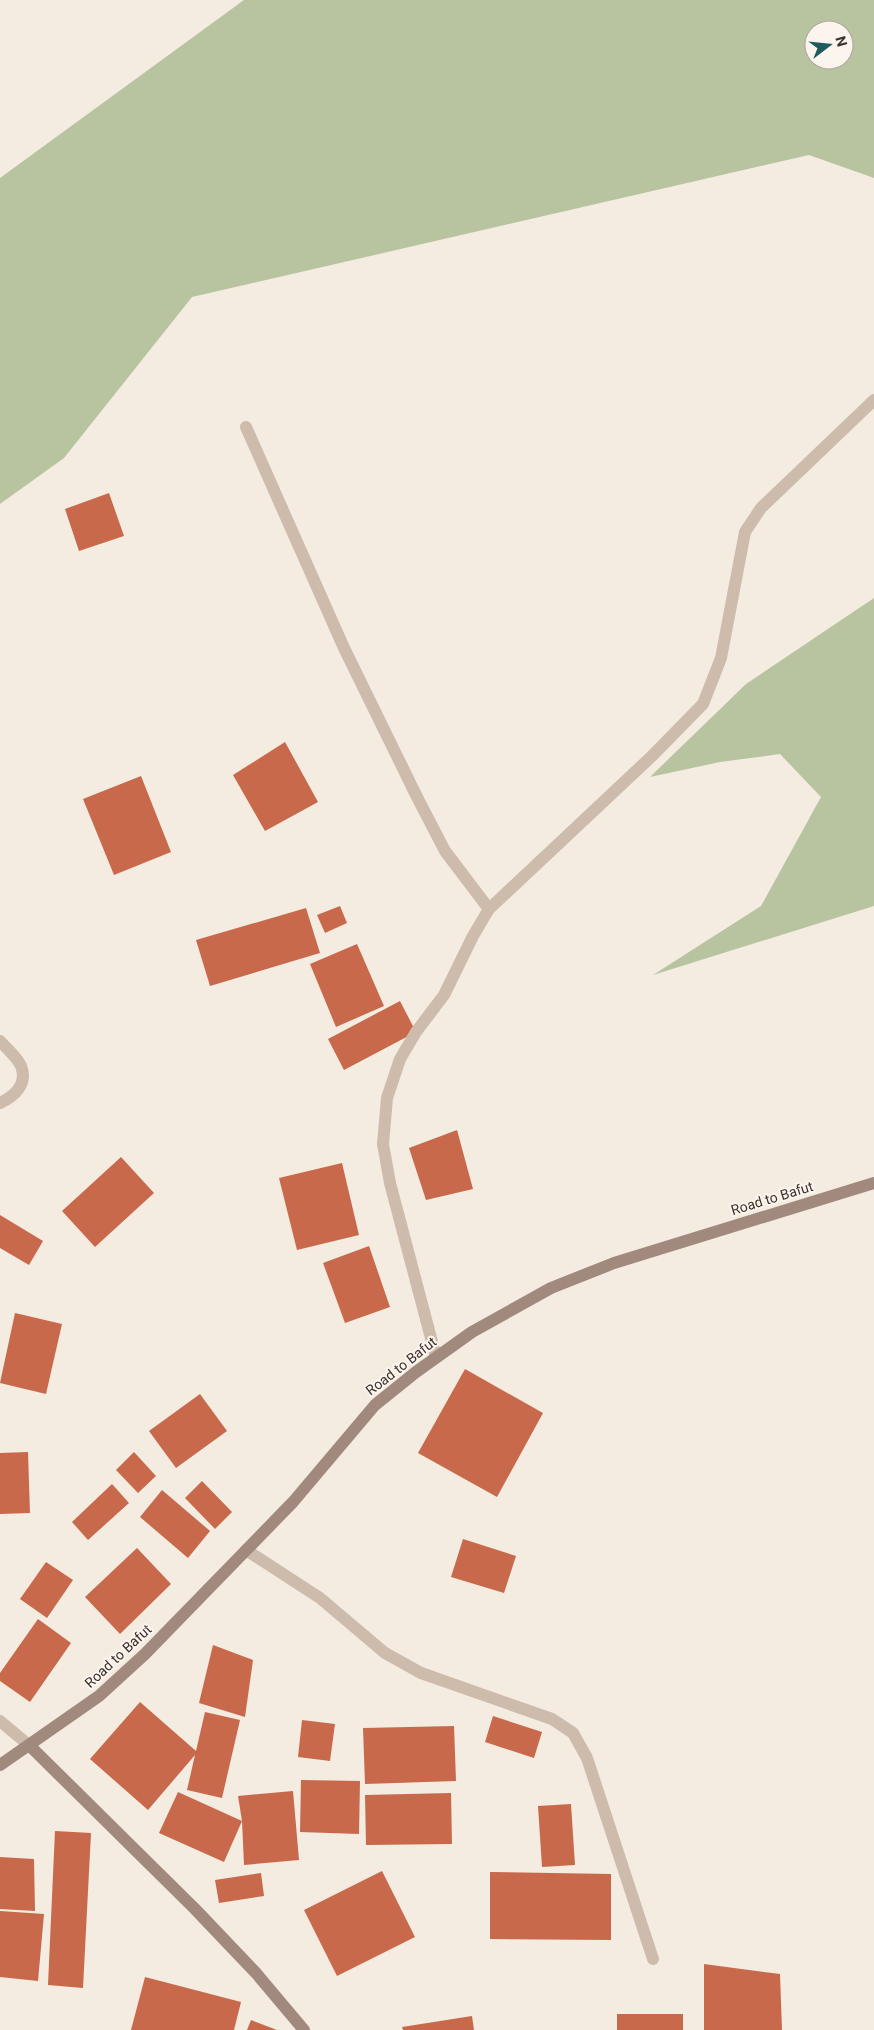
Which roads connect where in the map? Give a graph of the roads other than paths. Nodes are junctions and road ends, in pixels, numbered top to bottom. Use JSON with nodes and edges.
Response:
{"nodes":[{"id":1,"x":874,"y":400,"type":"edge"},
{"id":2,"x":246,"y":427,"type":"dead end"},
{"id":3,"x":489,"y":909,"type":"junction"},
{"id":4,"x":0,"y":1041,"type":"edge"},
{"id":5,"x":0,"y":1103,"type":"edge"},
{"id":6,"x":874,"y":1183,"type":"edge"},
{"id":7,"x":436,"y":1357,"type":"junction"},
{"id":8,"x":246,"y":1550,"type":"junction"},
{"id":9,"x":0,"y":1721,"type":"edge"},
{"id":10,"x":30,"y":1746,"type":"junction"},
{"id":11,"x":0,"y":1765,"type":"edge"},
{"id":12,"x":653,"y":1959,"type":"dead end"},
{"id":13,"x":304,"y":2030,"type":"edge"}],
"edges":[{"from":1,"to":3,"type":"street"},
{"from":2,"to":3,"type":"street"},
{"from":3,"to":7,"type":"street"},
{"from":4,"to":5,"type":"street"},
{"from":6,"to":7,"type":"street","name":"Road to Bafut"},
{"from":7,"to":8,"type":"street","name":"Road to Bafut"},
{"from":8,"to":10,"type":"street","name":"Road to Bafut"},
{"from":8,"to":12,"type":"street"},
{"from":9,"to":10,"type":"street"},
{"from":10,"to":11,"type":"street","name":"Road to Bafut"},
{"from":10,"to":13,"type":"street"}]}
